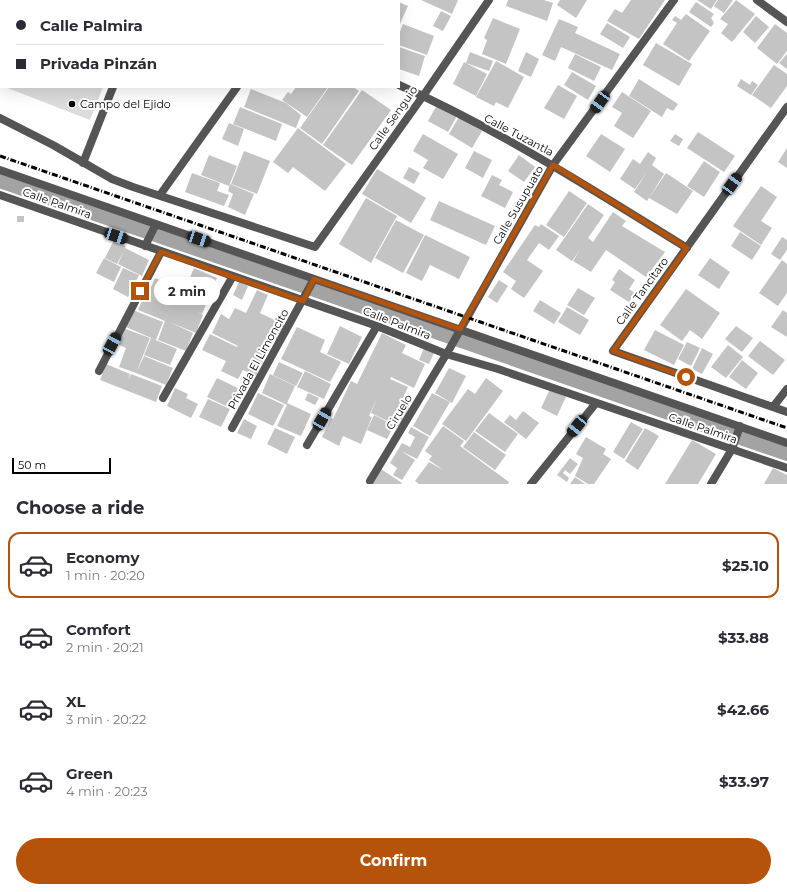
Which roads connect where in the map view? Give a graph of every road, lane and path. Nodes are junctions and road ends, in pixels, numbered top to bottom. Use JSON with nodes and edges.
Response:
{"nodes":[{"id":1,"x":489,"y":0,"type":"edge"},
{"id":2,"x":674,"y":0,"type":"edge"},
{"id":3,"x":757,"y":0,"type":"edge"},
{"id":4,"x":787,"y":22,"type":"edge"},
{"id":5,"x":400,"y":85,"type":"edge"},
{"id":6,"x":113,"y":88,"type":"edge"},
{"id":7,"x":236,"y":88,"type":"edge"},
{"id":8,"x":423,"y":96,"type":"junction"},
{"id":9,"x":787,"y":108,"type":"edge"},
{"id":10,"x":0,"y":118,"type":"edge"},
{"id":11,"x":83,"y":163,"type":"junction"},
{"id":12,"x":553,"y":165,"type":"junction"},
{"id":13,"x":0,"y":170,"type":"edge"},
{"id":14,"x":0,"y":195,"type":"edge"},
{"id":15,"x":160,"y":195,"type":"junction"},
{"id":16,"x":156,"y":225,"type":"junction"},
{"id":17,"x":145,"y":245,"type":"junction"},
{"id":18,"x":687,"y":248,"type":"junction"},
{"id":19,"x":161,"y":252,"type":"junction"},
{"id":20,"x":233,"y":276,"type":"junction"},
{"id":21,"x":314,"y":280,"type":"junction"},
{"id":22,"x":304,"y":300,"type":"junction"},
{"id":23,"x":377,"y":326,"type":"junction"},
{"id":24,"x":458,"y":331,"type":"junction"},
{"id":25,"x":448,"y":351,"type":"junction"},
{"id":26,"x":99,"y":371,"type":"dead end"},
{"id":27,"x":787,"y":389,"type":"edge"},
{"id":28,"x":163,"y":398,"type":"dead end"},
{"id":29,"x":596,"y":403,"type":"junction"},
{"id":30,"x":773,"y":407,"type":"junction"},
{"id":31,"x":787,"y":412,"type":"edge"},
{"id":32,"x":232,"y":428,"type":"dead end"},
{"id":33,"x":740,"y":428,"type":"junction"},
{"id":34,"x":787,"y":443,"type":"edge"},
{"id":35,"x":307,"y":445,"type":"dead end"},
{"id":36,"x":732,"y":448,"type":"junction"},
{"id":37,"x":787,"y":468,"type":"edge"},
{"id":38,"x":370,"y":481,"type":"dead end"},
{"id":39,"x":531,"y":484,"type":"edge"},
{"id":40,"x":710,"y":484,"type":"edge"}],
"edges":[{"from":1,"to":8,"type":"street","name":"Calle Senguio"},
{"from":2,"to":12,"type":"street","name":"Calle Susupuato"},
{"from":3,"to":4,"type":"street"},
{"from":5,"to":8,"type":"street","name":"Calle Tuzantla"},
{"from":6,"to":11,"type":"street"},
{"from":7,"to":15,"type":"street"},
{"from":8,"to":12,"type":"street","name":"Calle Tuzantla"},
{"from":8,"to":15,"type":"street","name":"Calle Senguio"},
{"from":9,"to":18,"type":"street","name":"Calle Tancítaro"},
{"from":10,"to":11,"type":"street"},
{"from":11,"to":15,"type":"street"},
{"from":12,"to":18,"type":"street","name":"Calle Tuzantla"},
{"from":12,"to":24,"type":"street","name":"Calle Susupuato"},
{"from":13,"to":16,"type":"street"},
{"from":14,"to":17,"type":"street","name":"Calle Palmira"},
{"from":16,"to":17,"type":"street"},
{"from":16,"to":21,"type":"street"},
{"from":17,"to":19,"type":"street","name":"Calle Palmira"},
{"from":18,"to":30,"type":"street","name":"Calle Tancítaro"},
{"from":19,"to":20,"type":"street","name":"Calle Palmira"},
{"from":19,"to":26,"type":"street"},
{"from":20,"to":22,"type":"street","name":"Calle Palmira"},
{"from":20,"to":28,"type":"street"},
{"from":21,"to":22,"type":"street","name":"Privada El Limoncito"},
{"from":21,"to":24,"type":"street"},
{"from":22,"to":23,"type":"street","name":"Calle Palmira"},
{"from":22,"to":32,"type":"street","name":"Privada El Limoncito"},
{"from":23,"to":25,"type":"street","name":"Calle Palmira"},
{"from":23,"to":35,"type":"street"},
{"from":24,"to":25,"type":"street","name":"Calle Susupuato"},
{"from":24,"to":33,"type":"street"},
{"from":25,"to":29,"type":"street","name":"Calle Palmira"},
{"from":25,"to":38,"type":"street","name":"Ciruelo"},
{"from":27,"to":30,"type":"street"},
{"from":29,"to":36,"type":"street","name":"Calle Palmira"},
{"from":29,"to":39,"type":"street"},
{"from":30,"to":31,"type":"street"},
{"from":33,"to":34,"type":"street"},
{"from":33,"to":36,"type":"street"},
{"from":36,"to":37,"type":"street","name":"Calle Palmira"},
{"from":36,"to":40,"type":"street"}]}
